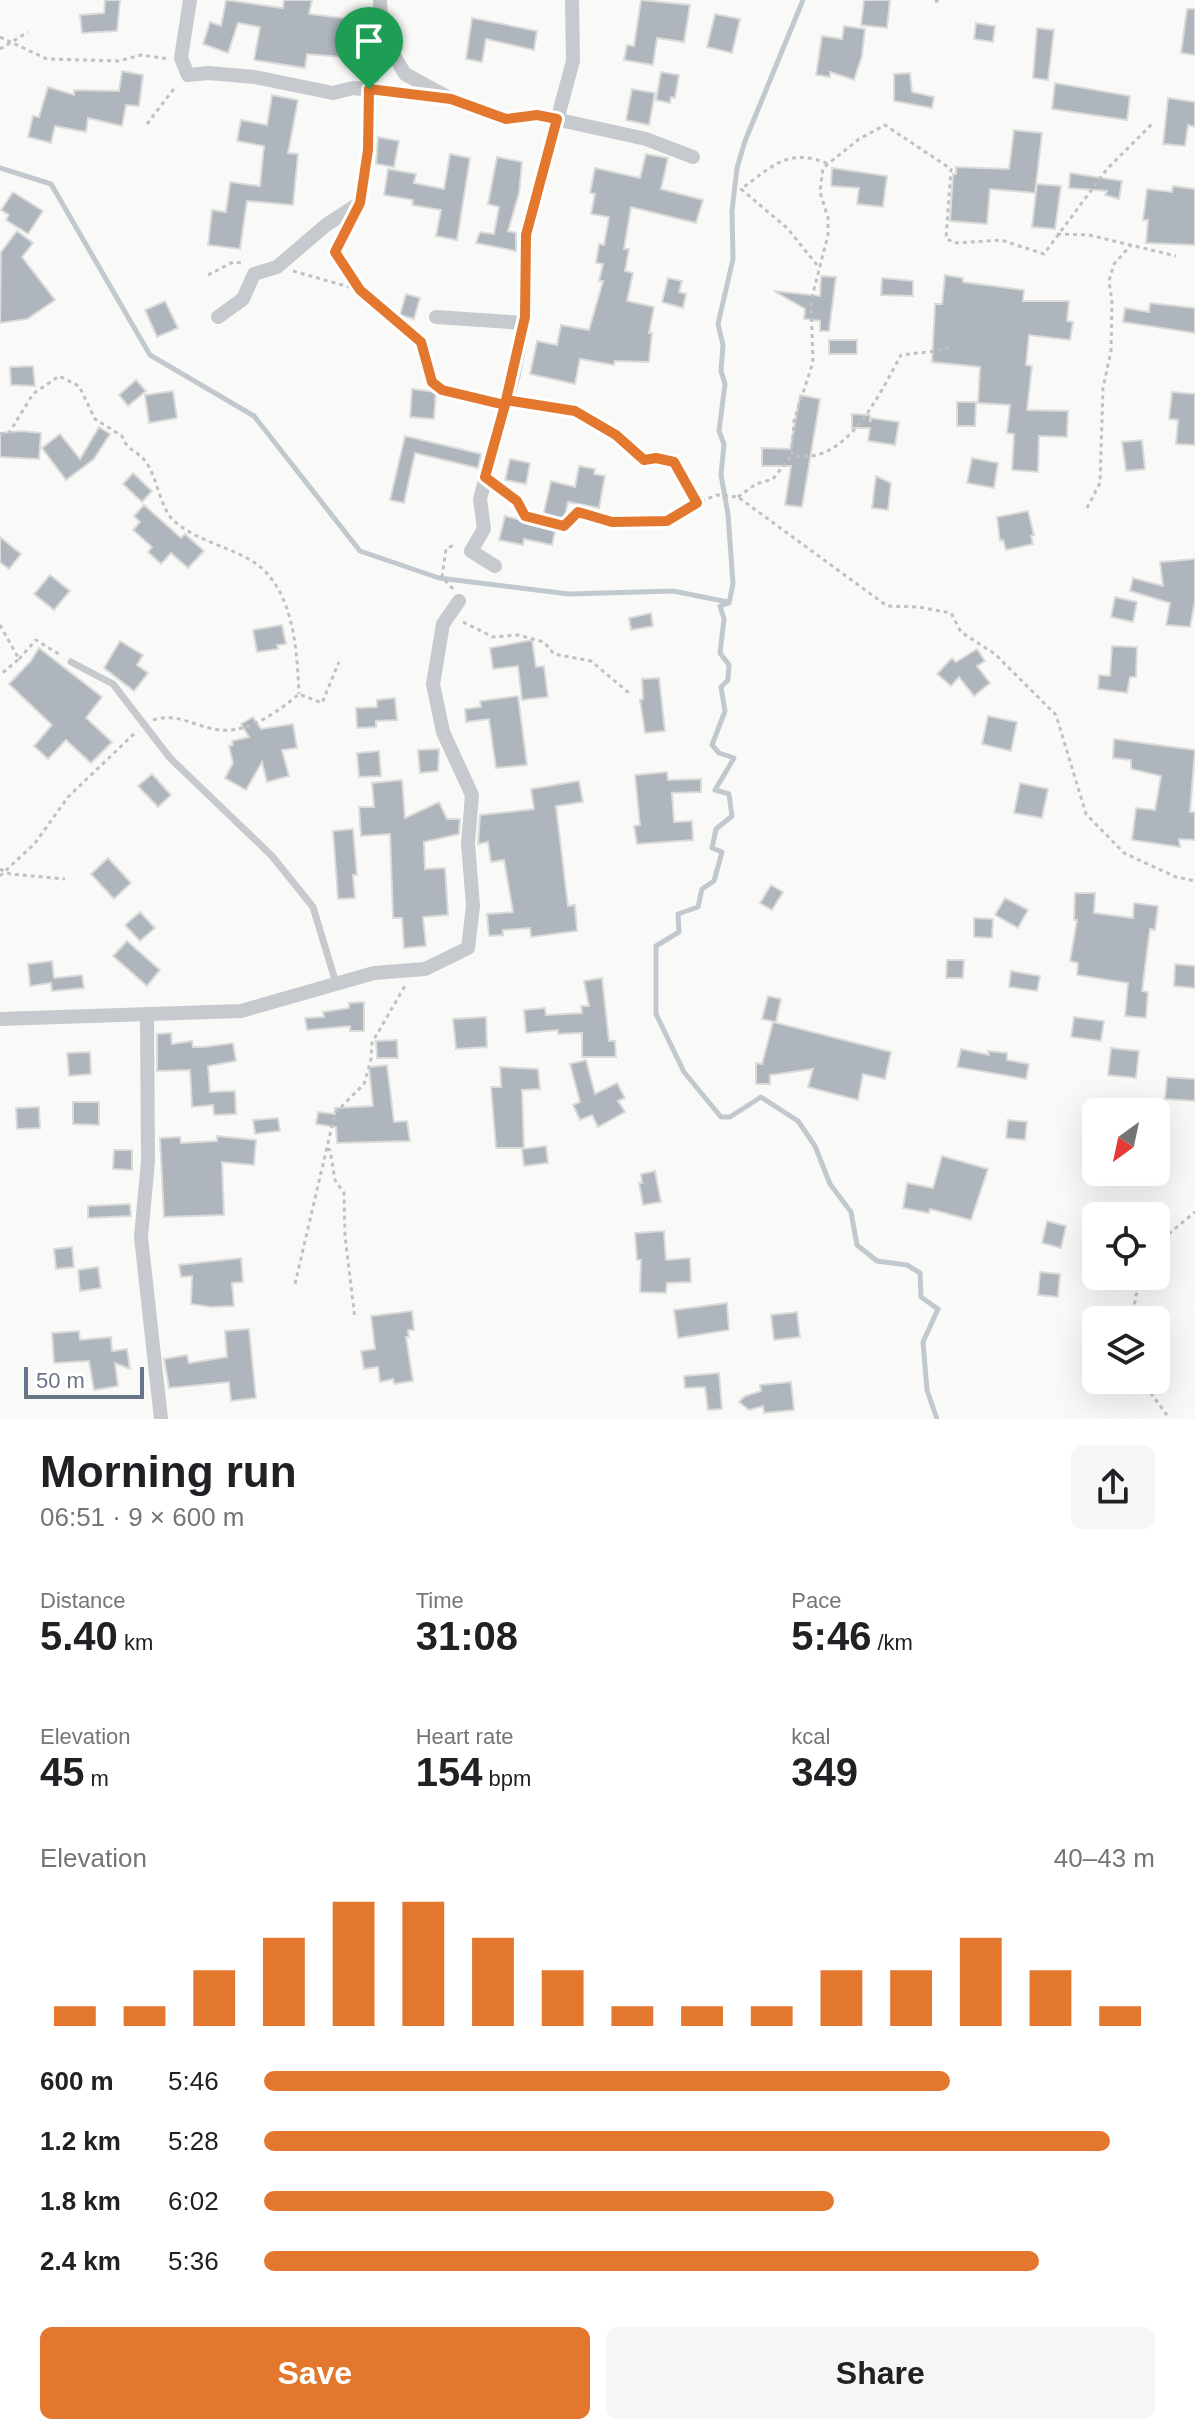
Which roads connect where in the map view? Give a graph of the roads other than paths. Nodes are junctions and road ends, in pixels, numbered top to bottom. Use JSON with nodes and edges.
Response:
{"nodes":[{"id":1,"x":190,"y":0,"type":"edge"},
{"id":2,"x":380,"y":0,"type":"edge"},
{"id":3,"x":572,"y":0,"type":"edge"},
{"id":4,"x":382,"y":36,"type":"junction"},
{"id":5,"x":369,"y":89,"type":"junction"},
{"id":6,"x":451,"y":99,"type":"junction"},
{"id":7,"x":557,"y":119,"type":"junction"},
{"id":8,"x":693,"y":157,"type":"dead end"},
{"id":9,"x":218,"y":317,"type":"dead end"},
{"id":10,"x":436,"y":317,"type":"dead end"},
{"id":11,"x":524,"y":323,"type":"junction"},
{"id":12,"x":495,"y":566,"type":"dead end"},
{"id":13,"x":459,"y":601,"type":"road end"},
{"id":14,"x":71,"y":662,"type":"road end"},
{"id":15,"x":336,"y":983,"type":"junction"},
{"id":16,"x":147,"y":1014,"type":"junction"},
{"id":17,"x":0,"y":1019,"type":"edge"},
{"id":18,"x":161,"y":1419,"type":"edge"}],
"edges":[{"from":1,"to":5,"type":"street"},
{"from":2,"to":4,"type":"street"},
{"from":3,"to":7,"type":"street"},
{"from":4,"to":5,"type":"street"},
{"from":4,"to":6,"type":"street"},
{"from":5,"to":6,"type":"street"},
{"from":5,"to":9,"type":"street"},
{"from":6,"to":7,"type":"street"},
{"from":7,"to":8,"type":"street"},
{"from":7,"to":11,"type":"street"},
{"from":10,"to":11,"type":"street"},
{"from":11,"to":12,"type":"street"},
{"from":13,"to":15,"type":"street"},
{"from":14,"to":15,"type":"lane"},
{"from":15,"to":16,"type":"street"},
{"from":16,"to":17,"type":"street"},
{"from":16,"to":18,"type":"street"}]}
